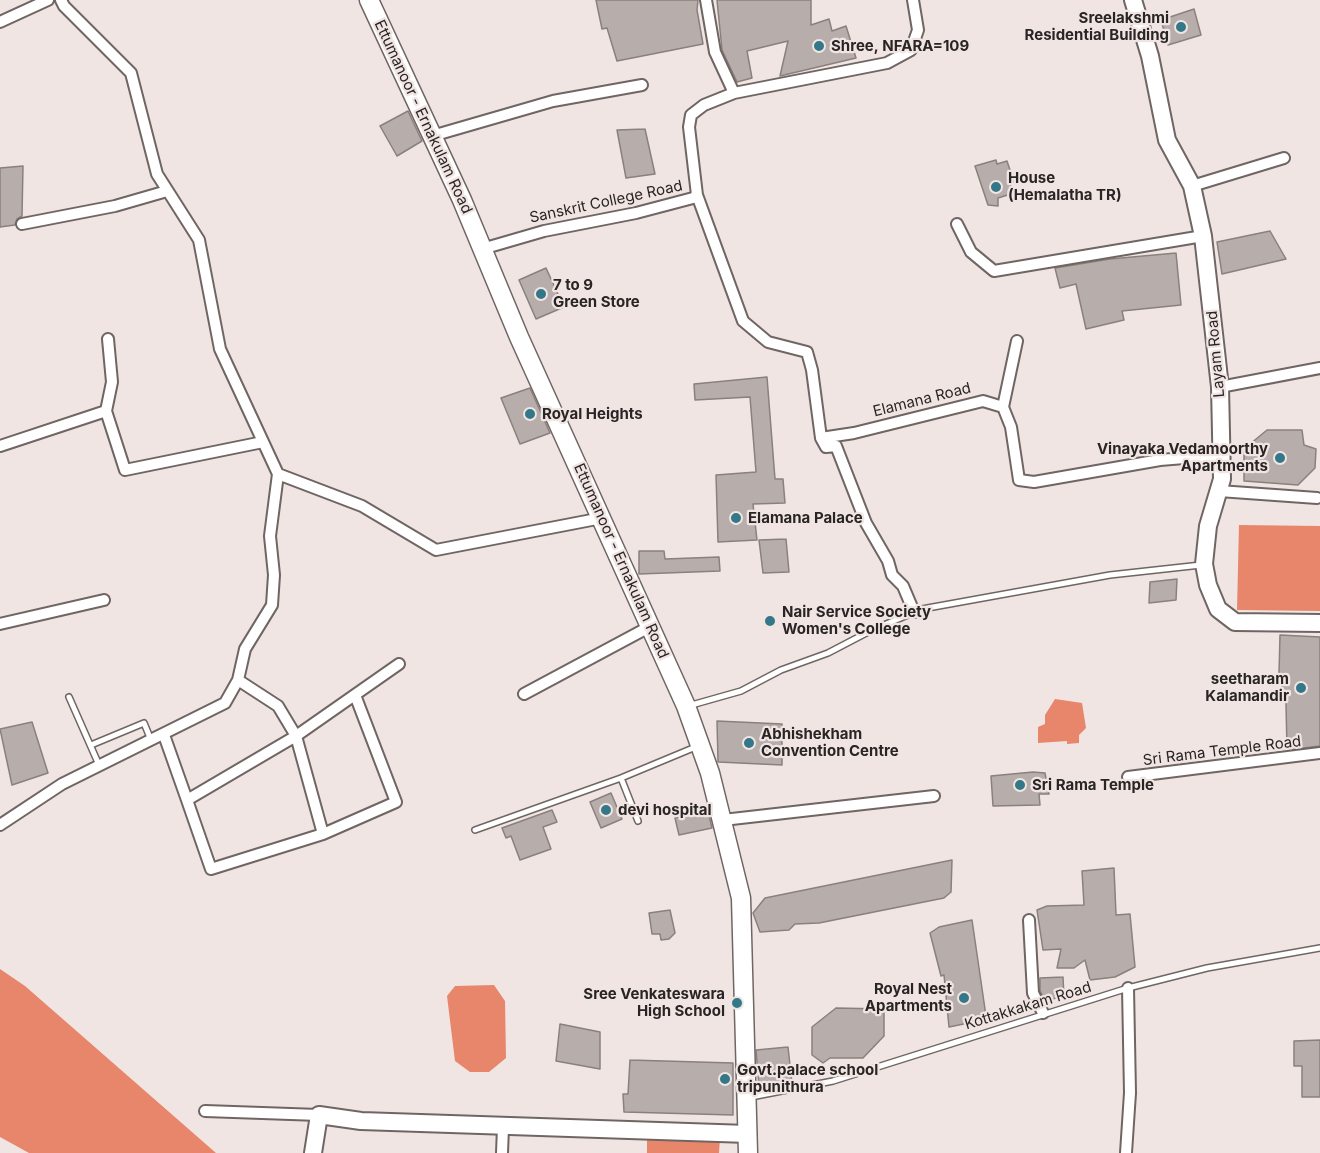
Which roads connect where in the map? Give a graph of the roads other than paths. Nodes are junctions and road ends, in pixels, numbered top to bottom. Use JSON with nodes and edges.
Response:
{"nodes":[{"id":1,"x":48,"y":0,"type":"edge"},
{"id":2,"x":61,"y":0,"type":"edge"},
{"id":3,"x":369,"y":0,"type":"edge"},
{"id":4,"x":706,"y":0,"type":"edge"},
{"id":5,"x":913,"y":0,"type":"edge"},
{"id":6,"x":1133,"y":0,"type":"edge"},
{"id":7,"x":0,"y":22,"type":"edge"},
{"id":8,"x":642,"y":85,"type":"dead end"},
{"id":9,"x":734,"y":93,"type":"junction"},
{"id":10,"x":432,"y":136,"type":"junction"},
{"id":11,"x":1284,"y":158,"type":"dead end"},
{"id":12,"x":1192,"y":186,"type":"junction"},
{"id":13,"x":166,"y":191,"type":"junction"},
{"id":14,"x":697,"y":195,"type":"junction"},
{"id":15,"x":22,"y":224,"type":"dead end"},
{"id":16,"x":957,"y":224,"type":"dead end"},
{"id":17,"x":1203,"y":236,"type":"junction"},
{"id":18,"x":482,"y":249,"type":"junction"},
{"id":19,"x":108,"y":339,"type":"dead end"},
{"id":20,"x":1017,"y":342,"type":"dead end"},
{"id":21,"x":1320,"y":368,"type":"edge"},
{"id":22,"x":1220,"y":387,"type":"junction"},
{"id":23,"x":1003,"y":407,"type":"junction"},
{"id":24,"x":106,"y":411,"type":"junction"},
{"id":25,"x":821,"y":438,"type":"junction"},
{"id":26,"x":263,"y":442,"type":"junction"},
{"id":27,"x":0,"y":446,"type":"edge"},
{"id":28,"x":1221,"y":455,"type":"junction"},
{"id":29,"x":278,"y":474,"type":"junction"},
{"id":30,"x":1219,"y":490,"type":"junction"},
{"id":31,"x":1317,"y":498,"type":"dead end"},
{"id":32,"x":602,"y":518,"type":"junction"},
{"id":33,"x":1204,"y":564,"type":"junction"},
{"id":34,"x":104,"y":600,"type":"dead end"},
{"id":35,"x":914,"y":612,"type":"junction"},
{"id":36,"x":1320,"y":623,"type":"edge"},
{"id":37,"x":0,"y":624,"type":"edge"},
{"id":38,"x":651,"y":626,"type":"junction"},
{"id":39,"x":399,"y":664,"type":"dead end"},
{"id":40,"x":238,"y":680,"type":"junction"},
{"id":41,"x":524,"y":694,"type":"dead end"},
{"id":42,"x":356,"y":695,"type":"junction"},
{"id":43,"x":69,"y":697,"type":"dead end"},
{"id":44,"x":686,"y":706,"type":"junction"},
{"id":45,"x":164,"y":735,"type":"junction"},
{"id":46,"x":296,"y":736,"type":"junction"},
{"id":47,"x":151,"y":741,"type":"junction"},
{"id":48,"x":91,"y":745,"type":"junction"},
{"id":49,"x":699,"y":745,"type":"junction"},
{"id":50,"x":1320,"y":753,"type":"edge"},
{"id":51,"x":100,"y":766,"type":"junction"},
{"id":52,"x":1128,"y":777,"type":"dead end"},
{"id":53,"x":621,"y":778,"type":"junction"},
{"id":54,"x":934,"y":796,"type":"dead end"},
{"id":55,"x":187,"y":800,"type":"junction"},
{"id":56,"x":639,"y":820,"type":"dead end"},
{"id":57,"x":723,"y":820,"type":"junction"},
{"id":58,"x":0,"y":825,"type":"edge"},
{"id":59,"x":476,"y":830,"type":"dead end"},
{"id":60,"x":323,"y":834,"type":"junction"},
{"id":61,"x":1029,"y":920,"type":"dead end"},
{"id":62,"x":1320,"y":948,"type":"edge"},
{"id":63,"x":1128,"y":988,"type":"junction"},
{"id":64,"x":1043,"y":1013,"type":"junction"},
{"id":65,"x":747,"y":1098,"type":"junction"},
{"id":66,"x":205,"y":1111,"type":"dead end"},
{"id":67,"x":319,"y":1115,"type":"junction"},
{"id":68,"x":503,"y":1127,"type":"junction"},
{"id":69,"x":748,"y":1134,"type":"junction"},
{"id":70,"x":313,"y":1153,"type":"edge"},
{"id":71,"x":502,"y":1153,"type":"edge"},
{"id":72,"x":748,"y":1153,"type":"edge"},
{"id":73,"x":1126,"y":1153,"type":"edge"}],
"edges":[{"from":1,"to":7,"type":"street"},
{"from":2,"to":13,"type":"street"},
{"from":3,"to":10,"type":"main road","name":"Ettumanoor - Ernakulam Road"},
{"from":4,"to":9,"type":"street"},
{"from":5,"to":9,"type":"street","name":"Sanskrit College Road"},
{"from":6,"to":12,"type":"street","name":"Layam Road"},
{"from":8,"to":10,"type":"street"},
{"from":9,"to":14,"type":"street","name":"Sanskrit College Road"},
{"from":10,"to":18,"type":"main road","name":"Ettumanoor - Ernakulam Road"},
{"from":11,"to":12,"type":"street"},
{"from":12,"to":17,"type":"street","name":"Layam Road"},
{"from":13,"to":15,"type":"street"},
{"from":13,"to":26,"type":"street"},
{"from":14,"to":18,"type":"street","name":"Sanskrit College Road"},
{"from":14,"to":25,"type":"street"},
{"from":16,"to":17,"type":"street"},
{"from":17,"to":22,"type":"street","name":"Layam Road"},
{"from":18,"to":32,"type":"main road","name":"Ettumanoor - Ernakulam Road"},
{"from":19,"to":24,"type":"street"},
{"from":20,"to":23,"type":"street"},
{"from":21,"to":22,"type":"street"},
{"from":22,"to":28,"type":"street","name":"Layam Road"},
{"from":23,"to":25,"type":"street","name":"Elamana Road"},
{"from":23,"to":28,"type":"street"},
{"from":24,"to":26,"type":"street"},
{"from":24,"to":27,"type":"street"},
{"from":25,"to":35,"type":"street"},
{"from":26,"to":29,"type":"street"},
{"from":28,"to":30,"type":"street","name":"Layam Road"},
{"from":29,"to":32,"type":"street"},
{"from":29,"to":40,"type":"street"},
{"from":30,"to":31,"type":"street"},
{"from":30,"to":33,"type":"street","name":"Layam Road"},
{"from":32,"to":38,"type":"main road","name":"Ettumanoor - Ernakulam Road"},
{"from":33,"to":35,"type":"lane"},
{"from":33,"to":36,"type":"street","name":"Layam Road"},
{"from":34,"to":37,"type":"street"},
{"from":35,"to":44,"type":"lane"},
{"from":38,"to":41,"type":"street"},
{"from":38,"to":44,"type":"main road","name":"Ettumanoor - Ernakulam Road"},
{"from":39,"to":42,"type":"street"},
{"from":40,"to":45,"type":"street"},
{"from":40,"to":46,"type":"street"},
{"from":42,"to":46,"type":"street"},
{"from":42,"to":60,"type":"street"},
{"from":43,"to":48,"type":"lane"},
{"from":44,"to":49,"type":"main road","name":"Ettumanoor - Ernakulam Road"},
{"from":45,"to":47,"type":"street"},
{"from":45,"to":55,"type":"street"},
{"from":46,"to":55,"type":"street"},
{"from":46,"to":60,"type":"street"},
{"from":47,"to":48,"type":"lane"},
{"from":47,"to":51,"type":"street"},
{"from":48,"to":51,"type":"lane"},
{"from":49,"to":53,"type":"lane"},
{"from":49,"to":57,"type":"main road","name":"Ettumanoor - Ernakulam Road"},
{"from":50,"to":52,"type":"street","name":"Sri Rama Temple Road"},
{"from":51,"to":58,"type":"street"},
{"from":53,"to":56,"type":"lane"},
{"from":53,"to":59,"type":"lane"},
{"from":54,"to":57,"type":"street"},
{"from":55,"to":60,"type":"street"},
{"from":57,"to":65,"type":"main road","name":"Ettumanoor - Ernakulam Road"},
{"from":61,"to":64,"type":"street"},
{"from":62,"to":63,"type":"lane","name":"Kottakkakam Road"},
{"from":63,"to":64,"type":"lane","name":"Kottakkakam Road"},
{"from":63,"to":73,"type":"street"},
{"from":64,"to":65,"type":"lane","name":"Kottakkakam Road"},
{"from":65,"to":69,"type":"main road","name":"Ettumanoor - Ernakulam Road"},
{"from":66,"to":67,"type":"street"},
{"from":67,"to":68,"type":"street"},
{"from":67,"to":70,"type":"street"},
{"from":68,"to":69,"type":"street"},
{"from":68,"to":71,"type":"street"},
{"from":69,"to":72,"type":"main road","name":"Ettumanoor - Ernakulam Road"}]}
